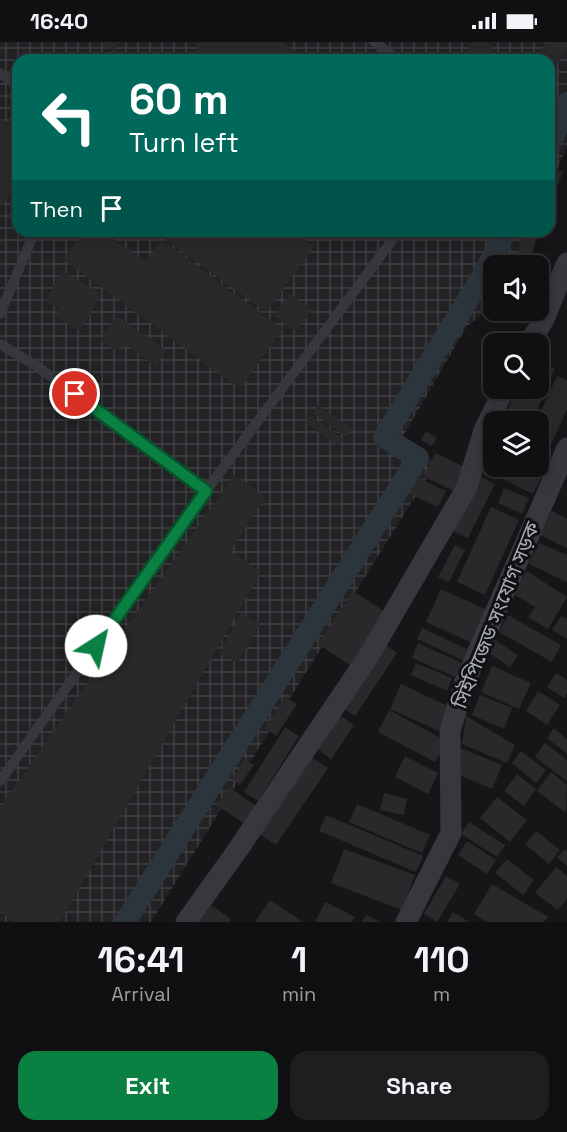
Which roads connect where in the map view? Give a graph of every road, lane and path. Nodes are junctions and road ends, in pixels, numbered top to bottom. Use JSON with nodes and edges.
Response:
{"nodes":[{"id":1,"x":374,"y":42,"type":"edge"},
{"id":2,"x":390,"y":54,"type":"edge"},
{"id":3,"x":0,"y":72,"type":"edge"},
{"id":4,"x":12,"y":81,"type":"edge"},
{"id":5,"x":32,"y":237,"type":"edge"},
{"id":6,"x":395,"y":237,"type":"edge"},
{"id":7,"x":567,"y":263,"type":"edge"},
{"id":8,"x":0,"y":314,"type":"edge"},
{"id":9,"x":536,"y":333,"type":"edge"},
{"id":10,"x":0,"y":344,"type":"edge"},
{"id":11,"x":500,"y":399,"type":"edge"},
{"id":12,"x":567,"y":448,"type":"edge"},
{"id":13,"x":206,"y":491,"type":"junction"},
{"id":14,"x":0,"y":781,"type":"edge"},
{"id":15,"x":186,"y":922,"type":"edge"},
{"id":16,"x":406,"y":922,"type":"edge"}],
"edges":[{"from":1,"to":2,"type":"lane"},
{"from":3,"to":4,"type":"lane"},
{"from":5,"to":8,"type":"lane"},
{"from":6,"to":13,"type":"lane"},
{"from":7,"to":9,"type":"street"},
{"from":10,"to":13,"type":"lane"},
{"from":11,"to":15,"type":"street"},
{"from":12,"to":16,"type":"street","name":"সিইপিজেড সংযোগ সড়ক"},
{"from":13,"to":14,"type":"lane"}]}
